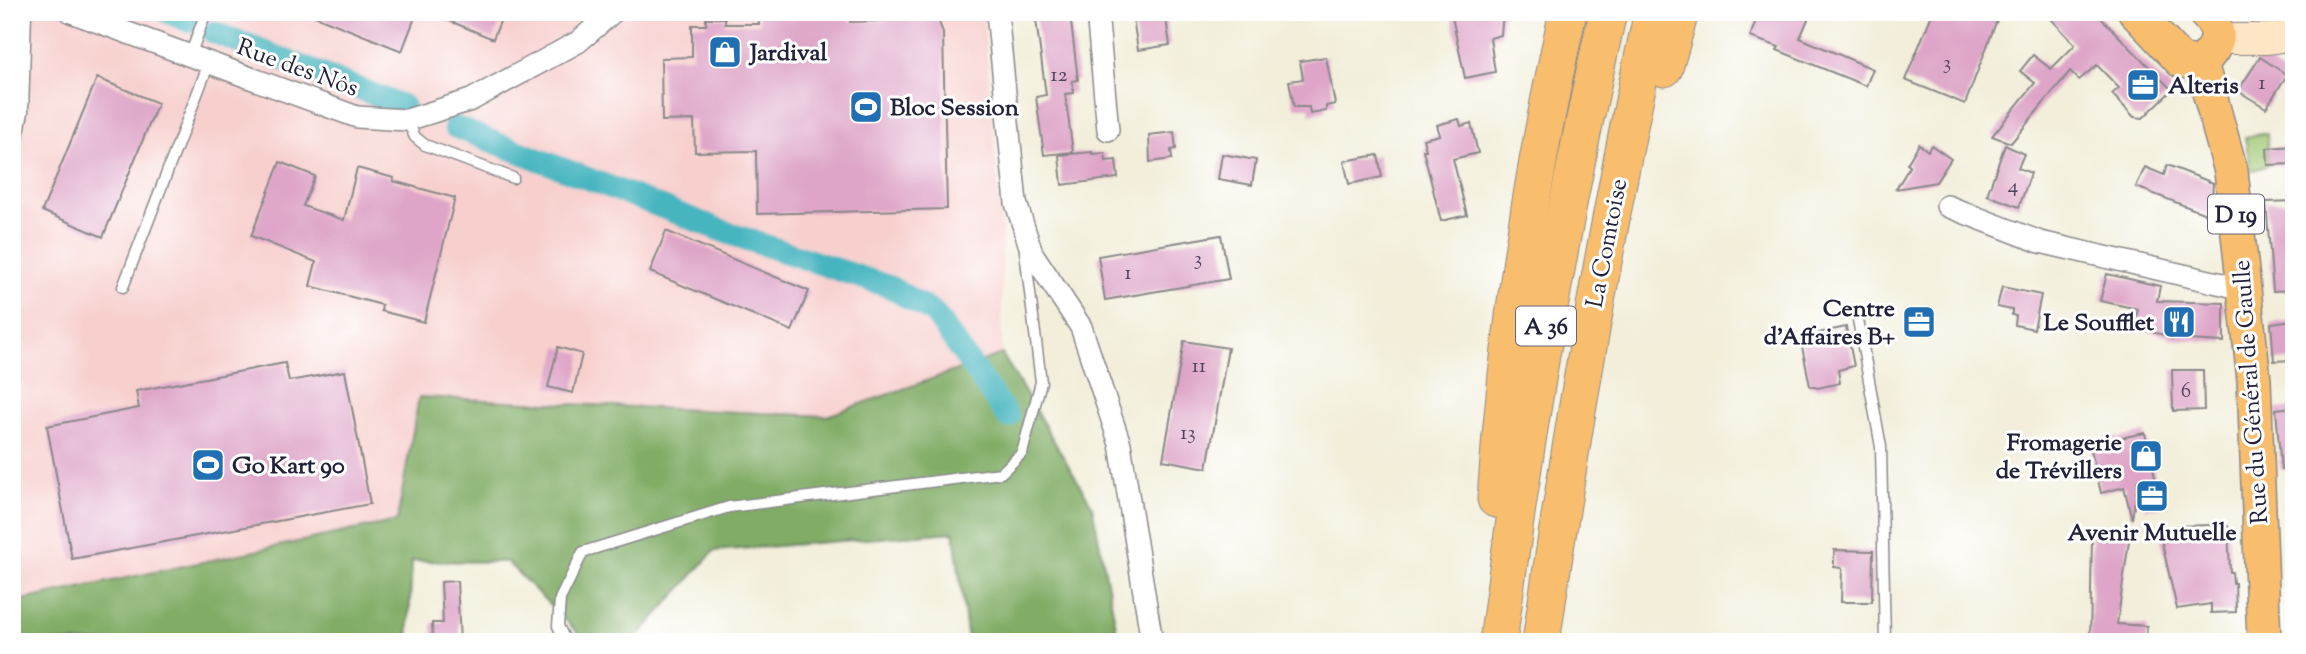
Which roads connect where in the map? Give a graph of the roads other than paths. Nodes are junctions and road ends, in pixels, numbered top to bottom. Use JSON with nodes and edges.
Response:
{"nodes":[{"id":1,"x":26,"y":12,"type":"edge"},
{"id":2,"x":71,"y":12,"type":"edge"},
{"id":3,"x":206,"y":12,"type":"edge"},
{"id":4,"x":613,"y":12,"type":"edge"},
{"id":5,"x":998,"y":12,"type":"edge"},
{"id":6,"x":1097,"y":12,"type":"edge"},
{"id":7,"x":1568,"y":12,"type":"edge"},
{"id":8,"x":1608,"y":12,"type":"edge"},
{"id":9,"x":1653,"y":12,"type":"edge"},
{"id":10,"x":1680,"y":12,"type":"edge"},
{"id":11,"x":2135,"y":12,"type":"edge"},
{"id":12,"x":2294,"y":35,"type":"edge"},
{"id":13,"x":2208,"y":38,"type":"edge"},
{"id":14,"x":200,"y":59,"type":"junction"},
{"id":15,"x":407,"y":120,"type":"junction"},
{"id":16,"x":1108,"y":130,"type":"dead end"},
{"id":17,"x":12,"y":167,"type":"edge"},
{"id":18,"x":513,"y":178,"type":"dead end"},
{"id":19,"x":1947,"y":206,"type":"dead end"},
{"id":20,"x":1021,"y":219,"type":"junction"},
{"id":21,"x":123,"y":287,"type":"dead end"},
{"id":22,"x":2244,"y":289,"type":"junction"},
{"id":23,"x":1857,"y":314,"type":"dead end"},
{"id":24,"x":1569,"y":450,"type":"junction"},
{"id":25,"x":566,"y":642,"type":"edge"},
{"id":26,"x":1152,"y":642,"type":"edge"},
{"id":27,"x":1487,"y":642,"type":"edge"},
{"id":28,"x":1497,"y":642,"type":"edge"},
{"id":29,"x":1541,"y":642,"type":"edge"},
{"id":30,"x":1885,"y":642,"type":"edge"},
{"id":31,"x":2264,"y":642,"type":"edge"}],
"edges":[{"from":1,"to":17,"type":"lane"},
{"from":2,"to":14,"type":"street","name":"Rue des Nôs"},
{"from":3,"to":14,"type":"lane"},
{"from":4,"to":15,"type":"street","name":"Rue des Nôs"},
{"from":5,"to":20,"type":"street"},
{"from":6,"to":16,"type":"street"},
{"from":7,"to":27,"type":"highway"},
{"from":8,"to":28,"type":"highway","name":"La Comtoise","number":"A 36"},
{"from":9,"to":24,"type":"highway","name":"La Comtoise","number":"A 36"},
{"from":10,"to":24,"type":"highway"},
{"from":11,"to":13,"type":"main road"},
{"from":12,"to":13,"type":"street"},
{"from":13,"to":22,"type":"main road","name":"Rue du Général de Gaulle","number":"D 19"},
{"from":14,"to":15,"type":"street","name":"Rue des Nôs"},
{"from":14,"to":21,"type":"lane"},
{"from":15,"to":18,"type":"lane"},
{"from":19,"to":22,"type":"street"},
{"from":20,"to":25,"type":"lane"},
{"from":20,"to":26,"type":"street"},
{"from":22,"to":31,"type":"main road","name":"Rue du Général de Gaulle","number":"D 19"},
{"from":23,"to":30,"type":"lane"},
{"from":24,"to":29,"type":"highway","name":"La Comtoise","number":"A 36"}]}
